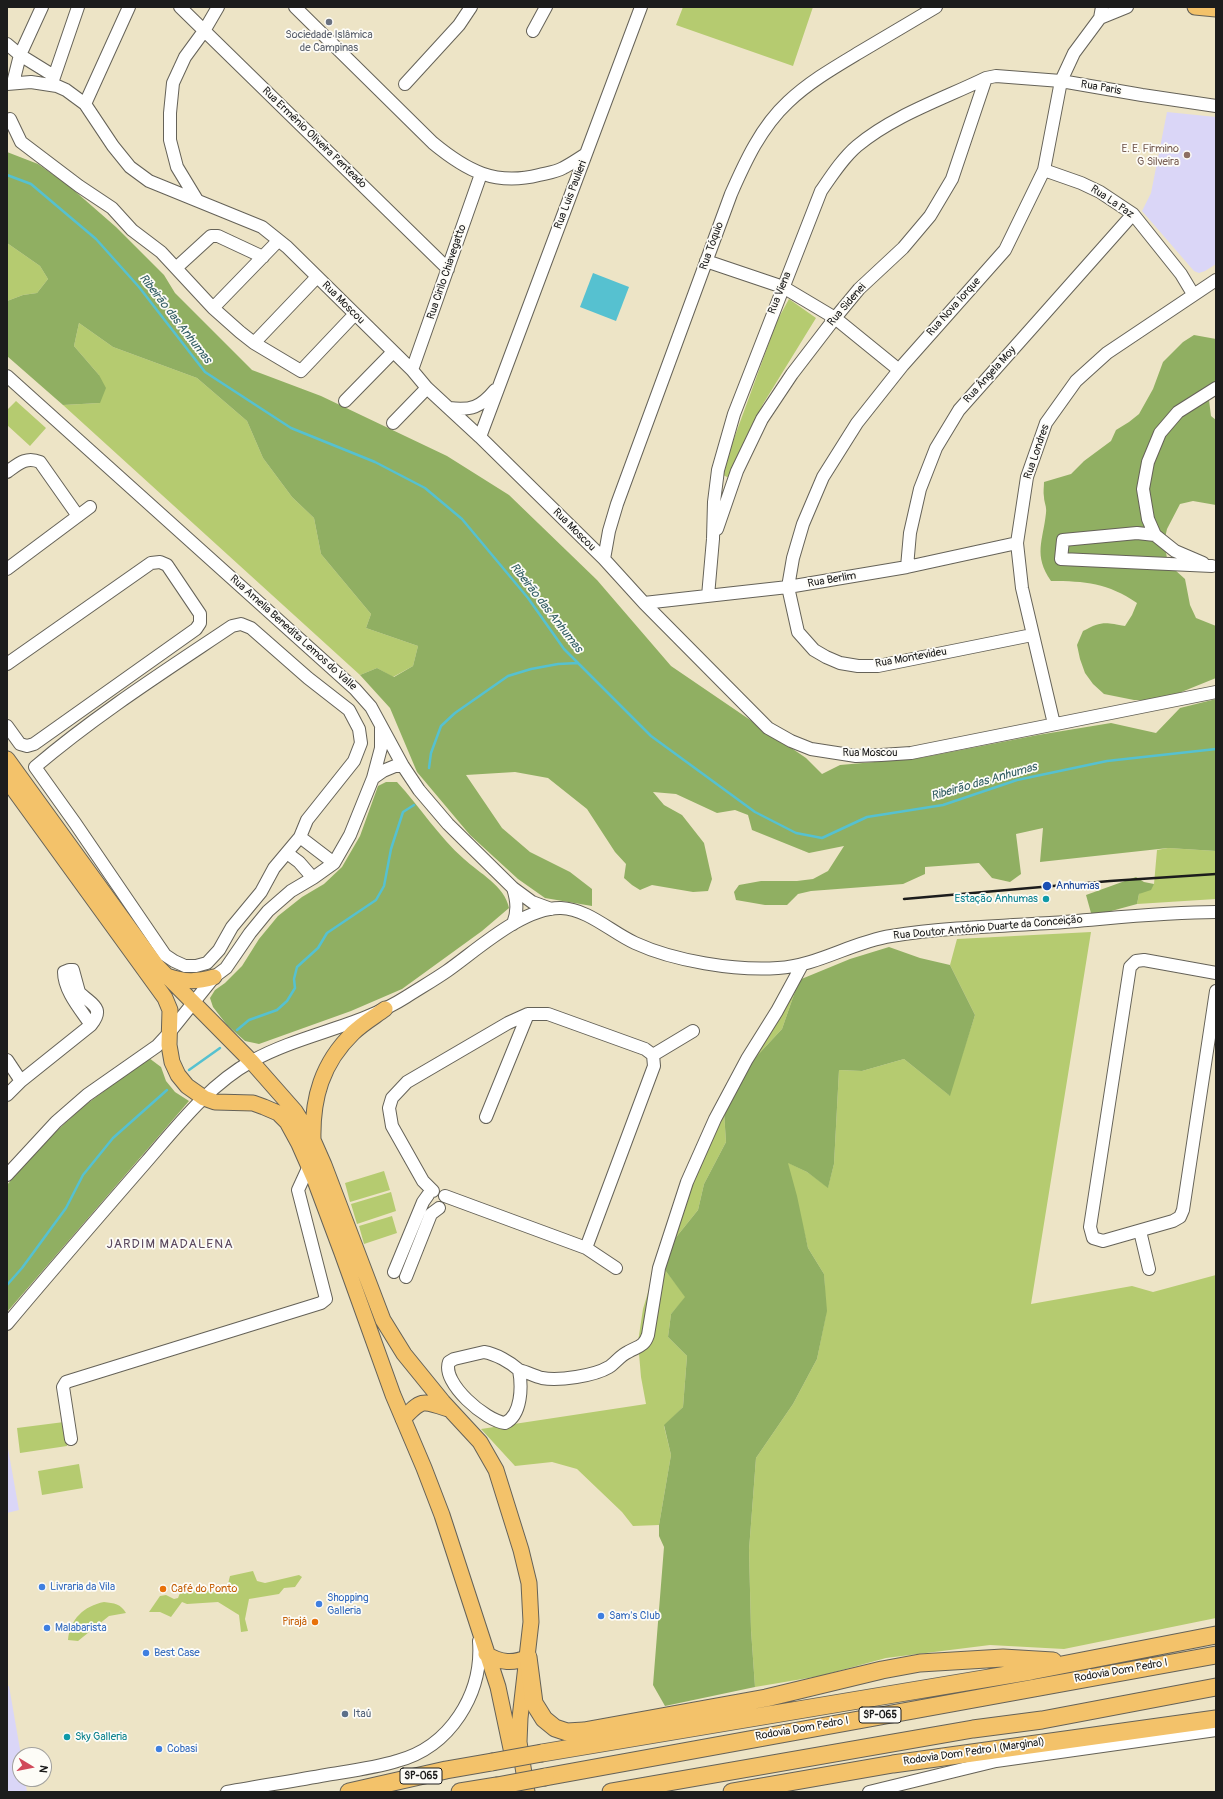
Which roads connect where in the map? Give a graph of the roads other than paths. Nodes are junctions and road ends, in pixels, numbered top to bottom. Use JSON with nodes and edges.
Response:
{"nodes":[{"id":1,"x":42,"y":7,"type":"edge"},
{"id":2,"x":78,"y":7,"type":"edge"},
{"id":3,"x":129,"y":7,"type":"edge"},
{"id":4,"x":180,"y":7,"type":"edge"},
{"id":5,"x":218,"y":7,"type":"edge"},
{"id":6,"x":294,"y":7,"type":"edge"},
{"id":7,"x":471,"y":7,"type":"edge"},
{"id":8,"x":546,"y":7,"type":"edge"},
{"id":9,"x":641,"y":7,"type":"edge"},
{"id":10,"x":1127,"y":7,"type":"edge"},
{"id":11,"x":1195,"y":7,"type":"edge"},
{"id":12,"x":932,"y":9,"type":"edge"},
{"id":13,"x":1216,"y":9,"type":"edge"},
{"id":14,"x":1101,"y":13,"type":"edge"},
{"id":15,"x":204,"y":31,"type":"junction"},
{"id":16,"x":533,"y":31,"type":"dead end"},
{"id":17,"x":7,"y":44,"type":"edge"},
{"id":18,"x":20,"y":55,"type":"junction"},
{"id":19,"x":986,"y":78,"type":"junction"},
{"id":20,"x":1061,"y":81,"type":"junction"},
{"id":21,"x":10,"y":83,"type":"edge"},
{"id":22,"x":405,"y":84,"type":"dead end"},
{"id":23,"x":93,"y":86,"type":"junction"},
{"id":24,"x":66,"y":90,"type":"junction"},
{"id":25,"x":85,"y":104,"type":"junction"},
{"id":26,"x":1216,"y":106,"type":"edge"},
{"id":27,"x":10,"y":119,"type":"dead end"},
{"id":28,"x":586,"y":154,"type":"junction"},
{"id":29,"x":1044,"y":170,"type":"junction"},
{"id":30,"x":481,"y":174,"type":"junction"},
{"id":31,"x":197,"y":200,"type":"junction"},
{"id":32,"x":1133,"y":214,"type":"junction"},
{"id":33,"x":278,"y":240,"type":"junction"},
{"id":34,"x":263,"y":257,"type":"junction"},
{"id":35,"x":706,"y":261,"type":"junction"},
{"id":36,"x":176,"y":268,"type":"junction"},
{"id":37,"x":448,"y":269,"type":"junction"},
{"id":38,"x":317,"y":277,"type":"junction"},
{"id":39,"x":1216,"y":280,"type":"edge"},
{"id":40,"x":783,"y":287,"type":"junction"},
{"id":41,"x":1193,"y":294,"type":"junction"},
{"id":42,"x":214,"y":308,"type":"junction"},
{"id":43,"x":355,"y":314,"type":"junction"},
{"id":44,"x":835,"y":318,"type":"junction"},
{"id":45,"x":254,"y":343,"type":"junction"},
{"id":46,"x":393,"y":352,"type":"junction"},
{"id":47,"x":412,"y":370,"type":"junction"},
{"id":48,"x":899,"y":370,"type":"junction"},
{"id":49,"x":7,"y":376,"type":"edge"},
{"id":50,"x":500,"y":382,"type":"junction"},
{"id":51,"x":427,"y":388,"type":"junction"},
{"id":52,"x":1216,"y":388,"type":"edge"},
{"id":53,"x":345,"y":401,"type":"dead end"},
{"id":54,"x":449,"y":408,"type":"junction"},
{"id":55,"x":393,"y":423,"type":"dead end"},
{"id":56,"x":480,"y":437,"type":"junction"},
{"id":57,"x":7,"y":472,"type":"edge"},
{"id":58,"x":717,"y":482,"type":"junction"},
{"id":59,"x":732,"y":485,"type":"junction"},
{"id":60,"x":720,"y":503,"type":"junction"},
{"id":61,"x":90,"y":507,"type":"dead end"},
{"id":62,"x":78,"y":516,"type":"junction"},
{"id":63,"x":1155,"y":534,"type":"junction"},
{"id":64,"x":1017,"y":543,"type":"junction"},
{"id":65,"x":604,"y":559,"type":"junction"},
{"id":66,"x":1214,"y":566,"type":"edge"},
{"id":67,"x":907,"y":567,"type":"junction"},
{"id":68,"x":7,"y":569,"type":"edge"},
{"id":69,"x":788,"y":587,"type":"junction"},
{"id":70,"x":708,"y":596,"type":"junction"},
{"id":71,"x":644,"y":603,"type":"junction"},
{"id":72,"x":1032,"y":635,"type":"junction"},
{"id":73,"x":7,"y":664,"type":"edge"},
{"id":74,"x":1216,"y":692,"type":"edge"},
{"id":75,"x":381,"y":724,"type":"junction"},
{"id":76,"x":1054,"y":724,"type":"junction"},
{"id":77,"x":7,"y":726,"type":"edge"},
{"id":78,"x":7,"y":759,"type":"edge"},
{"id":79,"x":403,"y":766,"type":"junction"},
{"id":80,"x":35,"y":767,"type":"junction"},
{"id":81,"x":373,"y":778,"type":"junction"},
{"id":82,"x":14,"y":779,"type":"edge"},
{"id":83,"x":300,"y":836,"type":"junction"},
{"id":84,"x":287,"y":853,"type":"junction"},
{"id":85,"x":334,"y":863,"type":"junction"},
{"id":86,"x":313,"y":878,"type":"junction"},
{"id":87,"x":513,"y":888,"type":"junction"},
{"id":88,"x":551,"y":908,"type":"junction"},
{"id":89,"x":1216,"y":912,"type":"edge"},
{"id":90,"x":513,"y":924,"type":"junction"},
{"id":91,"x":802,"y":965,"type":"junction"},
{"id":92,"x":1216,"y":973,"type":"edge"},
{"id":93,"x":166,"y":975,"type":"junction"},
{"id":94,"x":214,"y":977,"type":"junction"},
{"id":95,"x":1216,"y":991,"type":"edge"},
{"id":96,"x":193,"y":1004,"type":"junction"},
{"id":97,"x":385,"y":1009,"type":"junction"},
{"id":98,"x":528,"y":1014,"type":"junction"},
{"id":99,"x":91,"y":1025,"type":"dead end"},
{"id":100,"x":693,"y":1031,"type":"dead end"},
{"id":101,"x":169,"y":1033,"type":"junction"},
{"id":102,"x":653,"y":1055,"type":"junction"},
{"id":103,"x":7,"y":1060,"type":"edge"},
{"id":104,"x":251,"y":1061,"type":"junction"},
{"id":105,"x":21,"y":1081,"type":"junction"},
{"id":106,"x":7,"y":1095,"type":"edge"},
{"id":107,"x":204,"y":1098,"type":"junction"},
{"id":108,"x":486,"y":1117,"type":"dead end"},
{"id":109,"x":313,"y":1140,"type":"junction"},
{"id":110,"x":309,"y":1166,"type":"junction"},
{"id":111,"x":7,"y":1175,"type":"edge"},
{"id":112,"x":430,"y":1193,"type":"junction"},
{"id":113,"x":445,"y":1196,"type":"junction"},
{"id":114,"x":322,"y":1200,"type":"junction"},
{"id":115,"x":439,"y":1208,"type":"junction"},
{"id":116,"x":304,"y":1210,"type":"junction"},
{"id":117,"x":1140,"y":1231,"type":"junction"},
{"id":118,"x":586,"y":1248,"type":"junction"},
{"id":119,"x":616,"y":1268,"type":"dead end"},
{"id":120,"x":1149,"y":1269,"type":"dead end"},
{"id":121,"x":394,"y":1272,"type":"dead end"},
{"id":122,"x":406,"y":1277,"type":"dead end"},
{"id":123,"x":7,"y":1324,"type":"edge"},
{"id":124,"x":519,"y":1370,"type":"junction"},
{"id":125,"x":459,"y":1391,"type":"junction"},
{"id":126,"x":446,"y":1406,"type":"junction"},
{"id":127,"x":402,"y":1419,"type":"junction"},
{"id":128,"x":71,"y":1439,"type":"dead end"},
{"id":129,"x":478,"y":1626,"type":"junction"},
{"id":130,"x":1216,"y":1635,"type":"edge"},
{"id":131,"x":486,"y":1654,"type":"junction"},
{"id":132,"x":1216,"y":1655,"type":"edge"},
{"id":133,"x":528,"y":1657,"type":"junction"},
{"id":134,"x":1074,"y":1662,"type":"junction"},
{"id":135,"x":1216,"y":1687,"type":"edge"},
{"id":136,"x":1216,"y":1697,"type":"edge"},
{"id":137,"x":1076,"y":1714,"type":"junction"},
{"id":138,"x":1216,"y":1719,"type":"edge"},
{"id":139,"x":1216,"y":1730,"type":"edge"},
{"id":140,"x":958,"y":1754,"type":"junction"},
{"id":141,"x":227,"y":1792,"type":"edge"},
{"id":142,"x":349,"y":1792,"type":"edge"},
{"id":143,"x":460,"y":1792,"type":"edge"},
{"id":144,"x":520,"y":1792,"type":"edge"},
{"id":145,"x":527,"y":1792,"type":"edge"},
{"id":146,"x":611,"y":1792,"type":"edge"},
{"id":147,"x":732,"y":1792,"type":"edge"},
{"id":148,"x":799,"y":1792,"type":"edge"},
{"id":149,"x":869,"y":1792,"type":"edge"}],
"edges":[{"from":1,"to":18,"type":"street"},
{"from":2,"to":18,"type":"street"},
{"from":3,"to":23,"type":"street"},
{"from":4,"to":15,"type":"street","name":"Rua Ermênio Oliveira Penteado"},
{"from":5,"to":15,"type":"street"},
{"from":6,"to":30,"type":"street"},
{"from":7,"to":22,"type":"street"},
{"from":8,"to":16,"type":"street"},
{"from":9,"to":28,"type":"street","name":"Rua Luis Paulieri"},
{"from":10,"to":14,"type":"street","name":"Rua Nova Iorque"},
{"from":11,"to":13,"type":"main road"},
{"from":12,"to":35,"type":"street","name":"Rua Tóquio"},
{"from":14,"to":20,"type":"street","name":"Rua Nova Iorque"},
{"from":15,"to":31,"type":"street"},
{"from":15,"to":37,"type":"street","name":"Rua Ermênio Oliveira Penteado"},
{"from":17,"to":18,"type":"street"},
{"from":18,"to":21,"type":"street"},
{"from":19,"to":20,"type":"street","name":"Rua Paris"},
{"from":19,"to":40,"type":"street","name":"Rua Viena"},
{"from":19,"to":44,"type":"street","name":"Rua Sidenei"},
{"from":20,"to":26,"type":"street","name":"Rua Paris"},
{"from":20,"to":29,"type":"street","name":"Rua Nova Iorque"},
{"from":21,"to":24,"type":"street","name":"Rua Moscou"},
{"from":23,"to":24,"type":"street"},
{"from":23,"to":25,"type":"street"},
{"from":24,"to":25,"type":"street","name":"Rua Moscou"},
{"from":25,"to":31,"type":"street","name":"Rua Moscou"},
{"from":27,"to":36,"type":"street"},
{"from":28,"to":30,"type":"street"},
{"from":28,"to":50,"type":"street","name":"Rua Luis Paulieri"},
{"from":29,"to":32,"type":"street","name":"Rua La Paz"},
{"from":29,"to":48,"type":"street","name":"Rua Nova Iorque"},
{"from":30,"to":37,"type":"street","name":"Rua Cirilo Chiavegatto"},
{"from":31,"to":33,"type":"street","name":"Rua Moscou"},
{"from":32,"to":41,"type":"street","name":"Rua La Paz"},
{"from":32,"to":67,"type":"street","name":"Rua Ângela Moy"},
{"from":33,"to":34,"type":"street"},
{"from":33,"to":38,"type":"street","name":"Rua Moscou"},
{"from":34,"to":36,"type":"street"},
{"from":34,"to":42,"type":"street"},
{"from":35,"to":40,"type":"street"},
{"from":35,"to":65,"type":"street","name":"Rua Tóquio"},
{"from":36,"to":42,"type":"street"},
{"from":37,"to":47,"type":"street","name":"Rua Cirilo Chiavegatto"},
{"from":38,"to":43,"type":"street","name":"Rua Moscou"},
{"from":38,"to":45,"type":"street"},
{"from":39,"to":41,"type":"street","name":"Rua Londres"},
{"from":40,"to":44,"type":"street"},
{"from":40,"to":58,"type":"street","name":"Rua Viena"},
{"from":41,"to":64,"type":"street","name":"Rua Londres"},
{"from":42,"to":45,"type":"street"},
{"from":43,"to":45,"type":"street"},
{"from":43,"to":46,"type":"street","name":"Rua Moscou"},
{"from":44,"to":48,"type":"street"},
{"from":44,"to":59,"type":"street","name":"Rua Sidenei"},
{"from":46,"to":47,"type":"street","name":"Rua Moscou"},
{"from":46,"to":53,"type":"street"},
{"from":47,"to":51,"type":"street","name":"Rua Moscou"},
{"from":48,"to":69,"type":"street","name":"Rua Nova Iorque"},
{"from":49,"to":75,"type":"street","name":"Rua Amelia Benedita Lemos do Valle"},
{"from":50,"to":54,"type":"street","name":"Rua Luis Paulieri"},
{"from":50,"to":56,"type":"street","name":"Rua Luis Paulieri"},
{"from":51,"to":54,"type":"street","name":"Rua Moscou"},
{"from":51,"to":55,"type":"street"},
{"from":52,"to":63,"type":"street"},
{"from":54,"to":56,"type":"street","name":"Rua Moscou"},
{"from":56,"to":65,"type":"street","name":"Rua Moscou"},
{"from":57,"to":62,"type":"street"},
{"from":58,"to":59,"type":"street"},
{"from":58,"to":60,"type":"street","name":"Rua Viena"},
{"from":59,"to":60,"type":"street","name":"Rua Sidenei"},
{"from":60,"to":70,"type":"street","name":"Rua Viena"},
{"from":61,"to":62,"type":"street"},
{"from":62,"to":68,"type":"street"},
{"from":63,"to":66,"type":"street"},
{"from":63,"to":66,"type":"street"},
{"from":64,"to":67,"type":"street","name":"Rua Berlim"},
{"from":64,"to":72,"type":"street","name":"Rua Londres"},
{"from":65,"to":71,"type":"street","name":"Rua Moscou"},
{"from":67,"to":69,"type":"street","name":"Rua Berlim"},
{"from":69,"to":70,"type":"street","name":"Rua Berlim"},
{"from":69,"to":72,"type":"street","name":"Rua Montevideu"},
{"from":70,"to":71,"type":"street","name":"Rua Berlim"},
{"from":71,"to":76,"type":"street","name":"Rua Moscou"},
{"from":72,"to":76,"type":"street","name":"Rua Londres"},
{"from":73,"to":77,"type":"street"},
{"from":74,"to":76,"type":"street","name":"Rua Moscou"},
{"from":75,"to":79,"type":"street","name":"Rua Amelia Benedita Lemos do Valle"},
{"from":75,"to":81,"type":"street"},
{"from":78,"to":82,"type":"main road"},
{"from":79,"to":81,"type":"street"},
{"from":79,"to":87,"type":"street","name":"Rua Amelia Benedita Lemos do Valle"},
{"from":80,"to":82,"type":"street"},
{"from":80,"to":83,"type":"street"},
{"from":80,"to":84,"type":"street"},
{"from":81,"to":85,"type":"street"},
{"from":82,"to":93,"type":"main road"},
{"from":82,"to":101,"type":"main road"},
{"from":83,"to":84,"type":"street"},
{"from":83,"to":85,"type":"street"},
{"from":84,"to":86,"type":"street"},
{"from":85,"to":86,"type":"street"},
{"from":86,"to":94,"type":"street"},
{"from":87,"to":88,"type":"street","name":"Rua Amelia Benedita Lemos do Valle"},
{"from":87,"to":90,"type":"street"},
{"from":88,"to":90,"type":"street","name":"Rua Doutor Antônio Duarte da Conceição"},
{"from":88,"to":91,"type":"street","name":"Rua Doutor Antônio Duarte da Conceição"},
{"from":89,"to":91,"type":"street","name":"Rua Doutor Antônio Duarte da Conceição"},
{"from":90,"to":97,"type":"street","name":"Rua Doutor Antônio Duarte da Conceição"},
{"from":91,"to":124,"type":"street"},
{"from":92,"to":117,"type":"street"},
{"from":93,"to":94,"type":"main road"},
{"from":93,"to":96,"type":"main road"},
{"from":94,"to":96,"type":"street"},
{"from":95,"to":117,"type":"street"},
{"from":96,"to":101,"type":"street"},
{"from":96,"to":104,"type":"main road"},
{"from":97,"to":104,"type":"street","name":"Rua Doutor Antônio Duarte da Conceição"},
{"from":97,"to":109,"type":"main road"},
{"from":98,"to":102,"type":"street"},
{"from":98,"to":108,"type":"street"},
{"from":98,"to":112,"type":"street"},
{"from":99,"to":105,"type":"street"},
{"from":100,"to":102,"type":"street"},
{"from":101,"to":107,"type":"main road"},
{"from":101,"to":111,"type":"street"},
{"from":102,"to":118,"type":"street"},
{"from":103,"to":105,"type":"street"},
{"from":104,"to":107,"type":"street","name":"Rua Doutor Antônio Duarte da Conceição"},
{"from":104,"to":109,"type":"main road"},
{"from":105,"to":106,"type":"street"},
{"from":107,"to":110,"type":"main road"},
{"from":107,"to":123,"type":"street","name":"Rua Doutor Antônio Duarte da Conceição"},
{"from":109,"to":126,"type":"main road"},
{"from":110,"to":114,"type":"main road"},
{"from":110,"to":116,"type":"street"},
{"from":112,"to":113,"type":"street"},
{"from":112,"to":115,"type":"street"},
{"from":112,"to":121,"type":"street"},
{"from":113,"to":115,"type":"street"},
{"from":113,"to":118,"type":"street"},
{"from":114,"to":116,"type":"street"},
{"from":114,"to":127,"type":"main road"},
{"from":115,"to":122,"type":"street"},
{"from":116,"to":128,"type":"street"},
{"from":117,"to":120,"type":"street"},
{"from":118,"to":119,"type":"street"},
{"from":124,"to":125,"type":"street"},
{"from":124,"to":125,"type":"street"},
{"from":125,"to":126,"type":"street"},
{"from":126,"to":127,"type":"main road"},
{"from":126,"to":133,"type":"main road"},
{"from":127,"to":129,"type":"main road"},
{"from":129,"to":131,"type":"main road"},
{"from":129,"to":141,"type":"street"},
{"from":130,"to":134,"type":"highway","name":"Rodovia Dom Pedro I"},
{"from":131,"to":133,"type":"main road"},
{"from":131,"to":144,"type":"main road"},
{"from":132,"to":143,"type":"highway","name":"Rodovia Dom Pedro I","number":"SP-065","bridge":true},
{"from":133,"to":134,"type":"highway"},
{"from":133,"to":145,"type":"main road"},
{"from":134,"to":142,"type":"highway","name":"Rodovia Dom Pedro I","number":"SP-065","bridge":true},
{"from":135,"to":137,"type":"highway"},
{"from":136,"to":137,"type":"highway"},
{"from":137,"to":146,"type":"highway"},
{"from":138,"to":140,"type":"highway","name":"Rodovia Dom Pedro I (Marginal)"},
{"from":139,"to":149,"type":"street"},
{"from":140,"to":147,"type":"highway","name":"Rodovia Dom Pedro I (Marginal)"},
{"from":140,"to":148,"type":"highway"}]}
